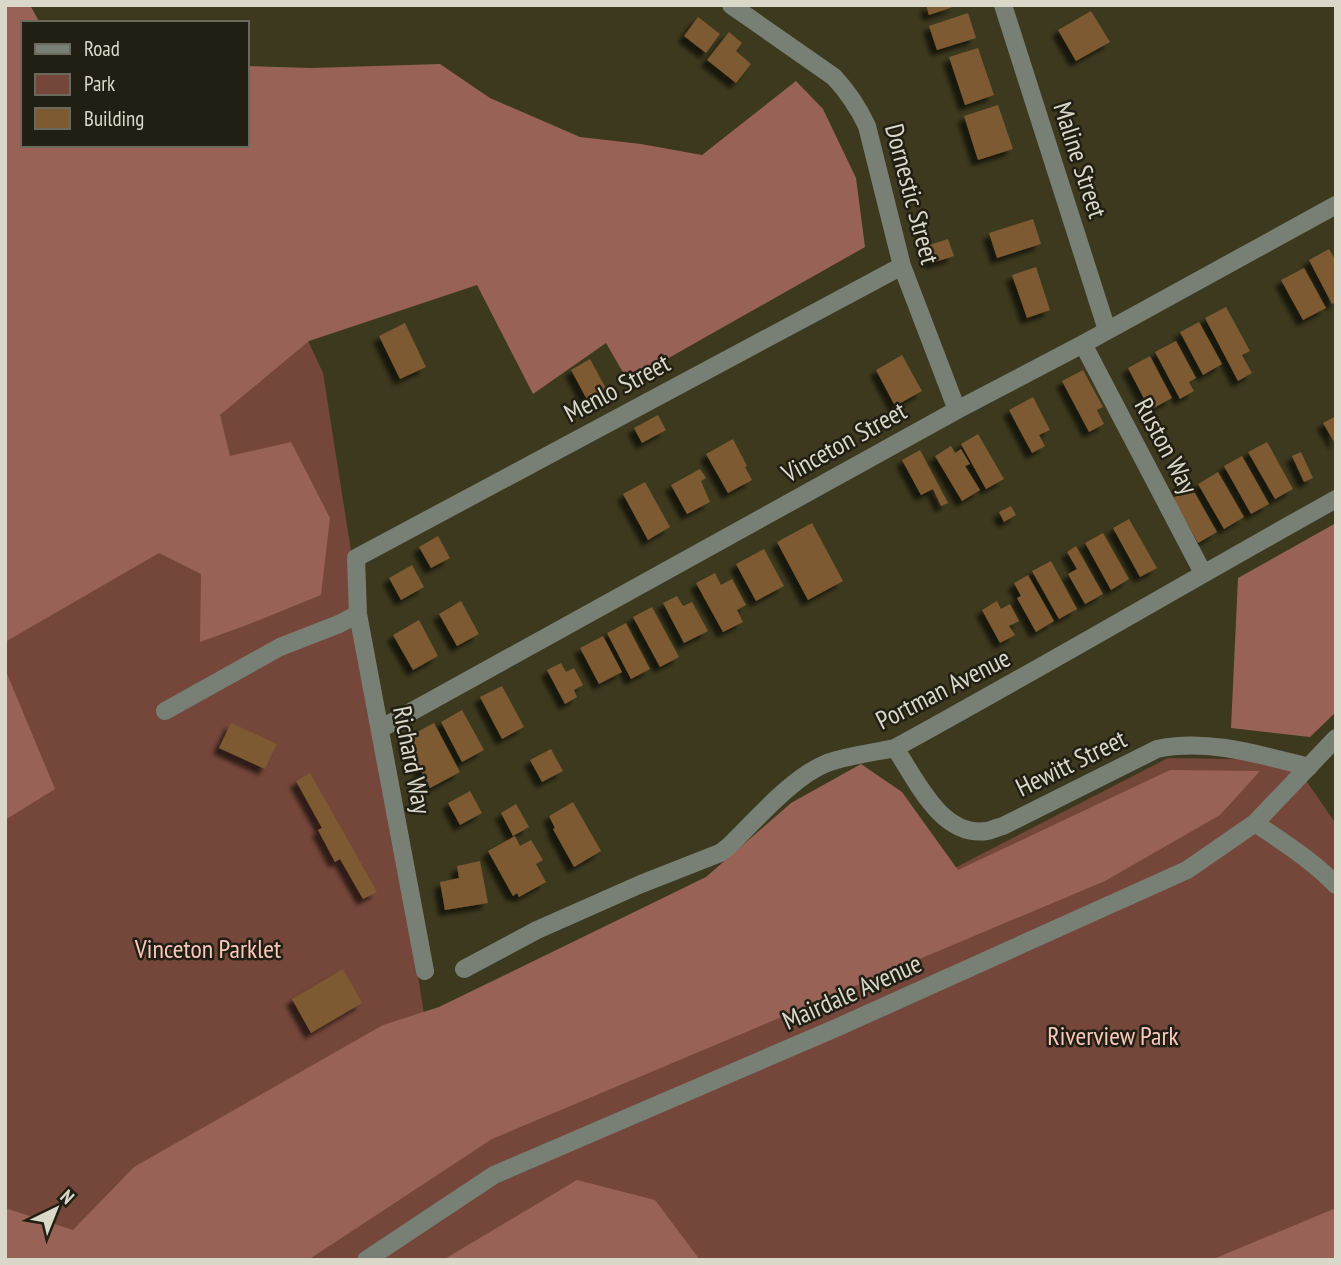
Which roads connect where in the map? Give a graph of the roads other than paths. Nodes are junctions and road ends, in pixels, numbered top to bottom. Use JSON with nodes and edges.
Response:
{"nodes":[{"id":1,"x":731,"y":5,"type":"edge"},
{"id":2,"x":1003,"y":5,"type":"edge"},
{"id":3,"x":1336,"y":205,"type":"edge"},
{"id":4,"x":902,"y":266,"type":"junction"},
{"id":5,"x":1107,"y":330,"type":"junction"},
{"id":6,"x":1083,"y":344,"type":"junction"},
{"id":7,"x":957,"y":410,"type":"junction"},
{"id":8,"x":1336,"y":499,"type":"edge"},
{"id":9,"x":356,"y":558,"type":"joint"},
{"id":10,"x":1203,"y":573,"type":"junction"},
{"id":11,"x":358,"y":614,"type":"junction"},
{"id":12,"x":166,"y":711,"type":"dead end"},
{"id":13,"x":380,"y":729,"type":"junction"},
{"id":14,"x":1336,"y":738,"type":"edge"},
{"id":15,"x":895,"y":748,"type":"junction"},
{"id":16,"x":1309,"y":767,"type":"junction"},
{"id":17,"x":1255,"y":823,"type":"junction"},
{"id":18,"x":1336,"y":885,"type":"edge"},
{"id":19,"x":464,"y":969,"type":"dead end"},
{"id":20,"x":425,"y":971,"type":"dead end"},
{"id":21,"x":366,"y":1260,"type":"edge"}],
"edges":[{"from":1,"to":4,"type":"street","name":"Dornestic Street"},
{"from":2,"to":5,"type":"street","name":"Maline Street"},
{"from":3,"to":5,"type":"street","name":"Vinceton Street"},
{"from":4,"to":7,"type":"street","name":"Dornestic Street"},
{"from":4,"to":9,"type":"street","name":"Menlo Street"},
{"from":5,"to":6,"type":"street","name":"Vinceton Street"},
{"from":6,"to":7,"type":"street","name":"Vinceton Street"},
{"from":6,"to":10,"type":"street","name":"Ruston Way"},
{"from":7,"to":13,"type":"street","name":"Vinceton Street"},
{"from":8,"to":10,"type":"street","name":"Portman Avenue"},
{"from":9,"to":11,"type":"street","name":"Richard Way"},
{"from":10,"to":15,"type":"street","name":"Portman Avenue"},
{"from":11,"to":12,"type":"street"},
{"from":11,"to":13,"type":"street","name":"Richard Way"},
{"from":13,"to":20,"type":"street","name":"Richard Way"},
{"from":14,"to":16,"type":"street","name":"Mairdale Avenue"},
{"from":15,"to":16,"type":"street","name":"Hewitt Street"},
{"from":15,"to":19,"type":"street","name":"Portman Avenue"},
{"from":16,"to":17,"type":"street","name":"Mairdale Avenue"},
{"from":17,"to":18,"type":"street"},
{"from":17,"to":21,"type":"street","name":"Mairdale Avenue"}]}
